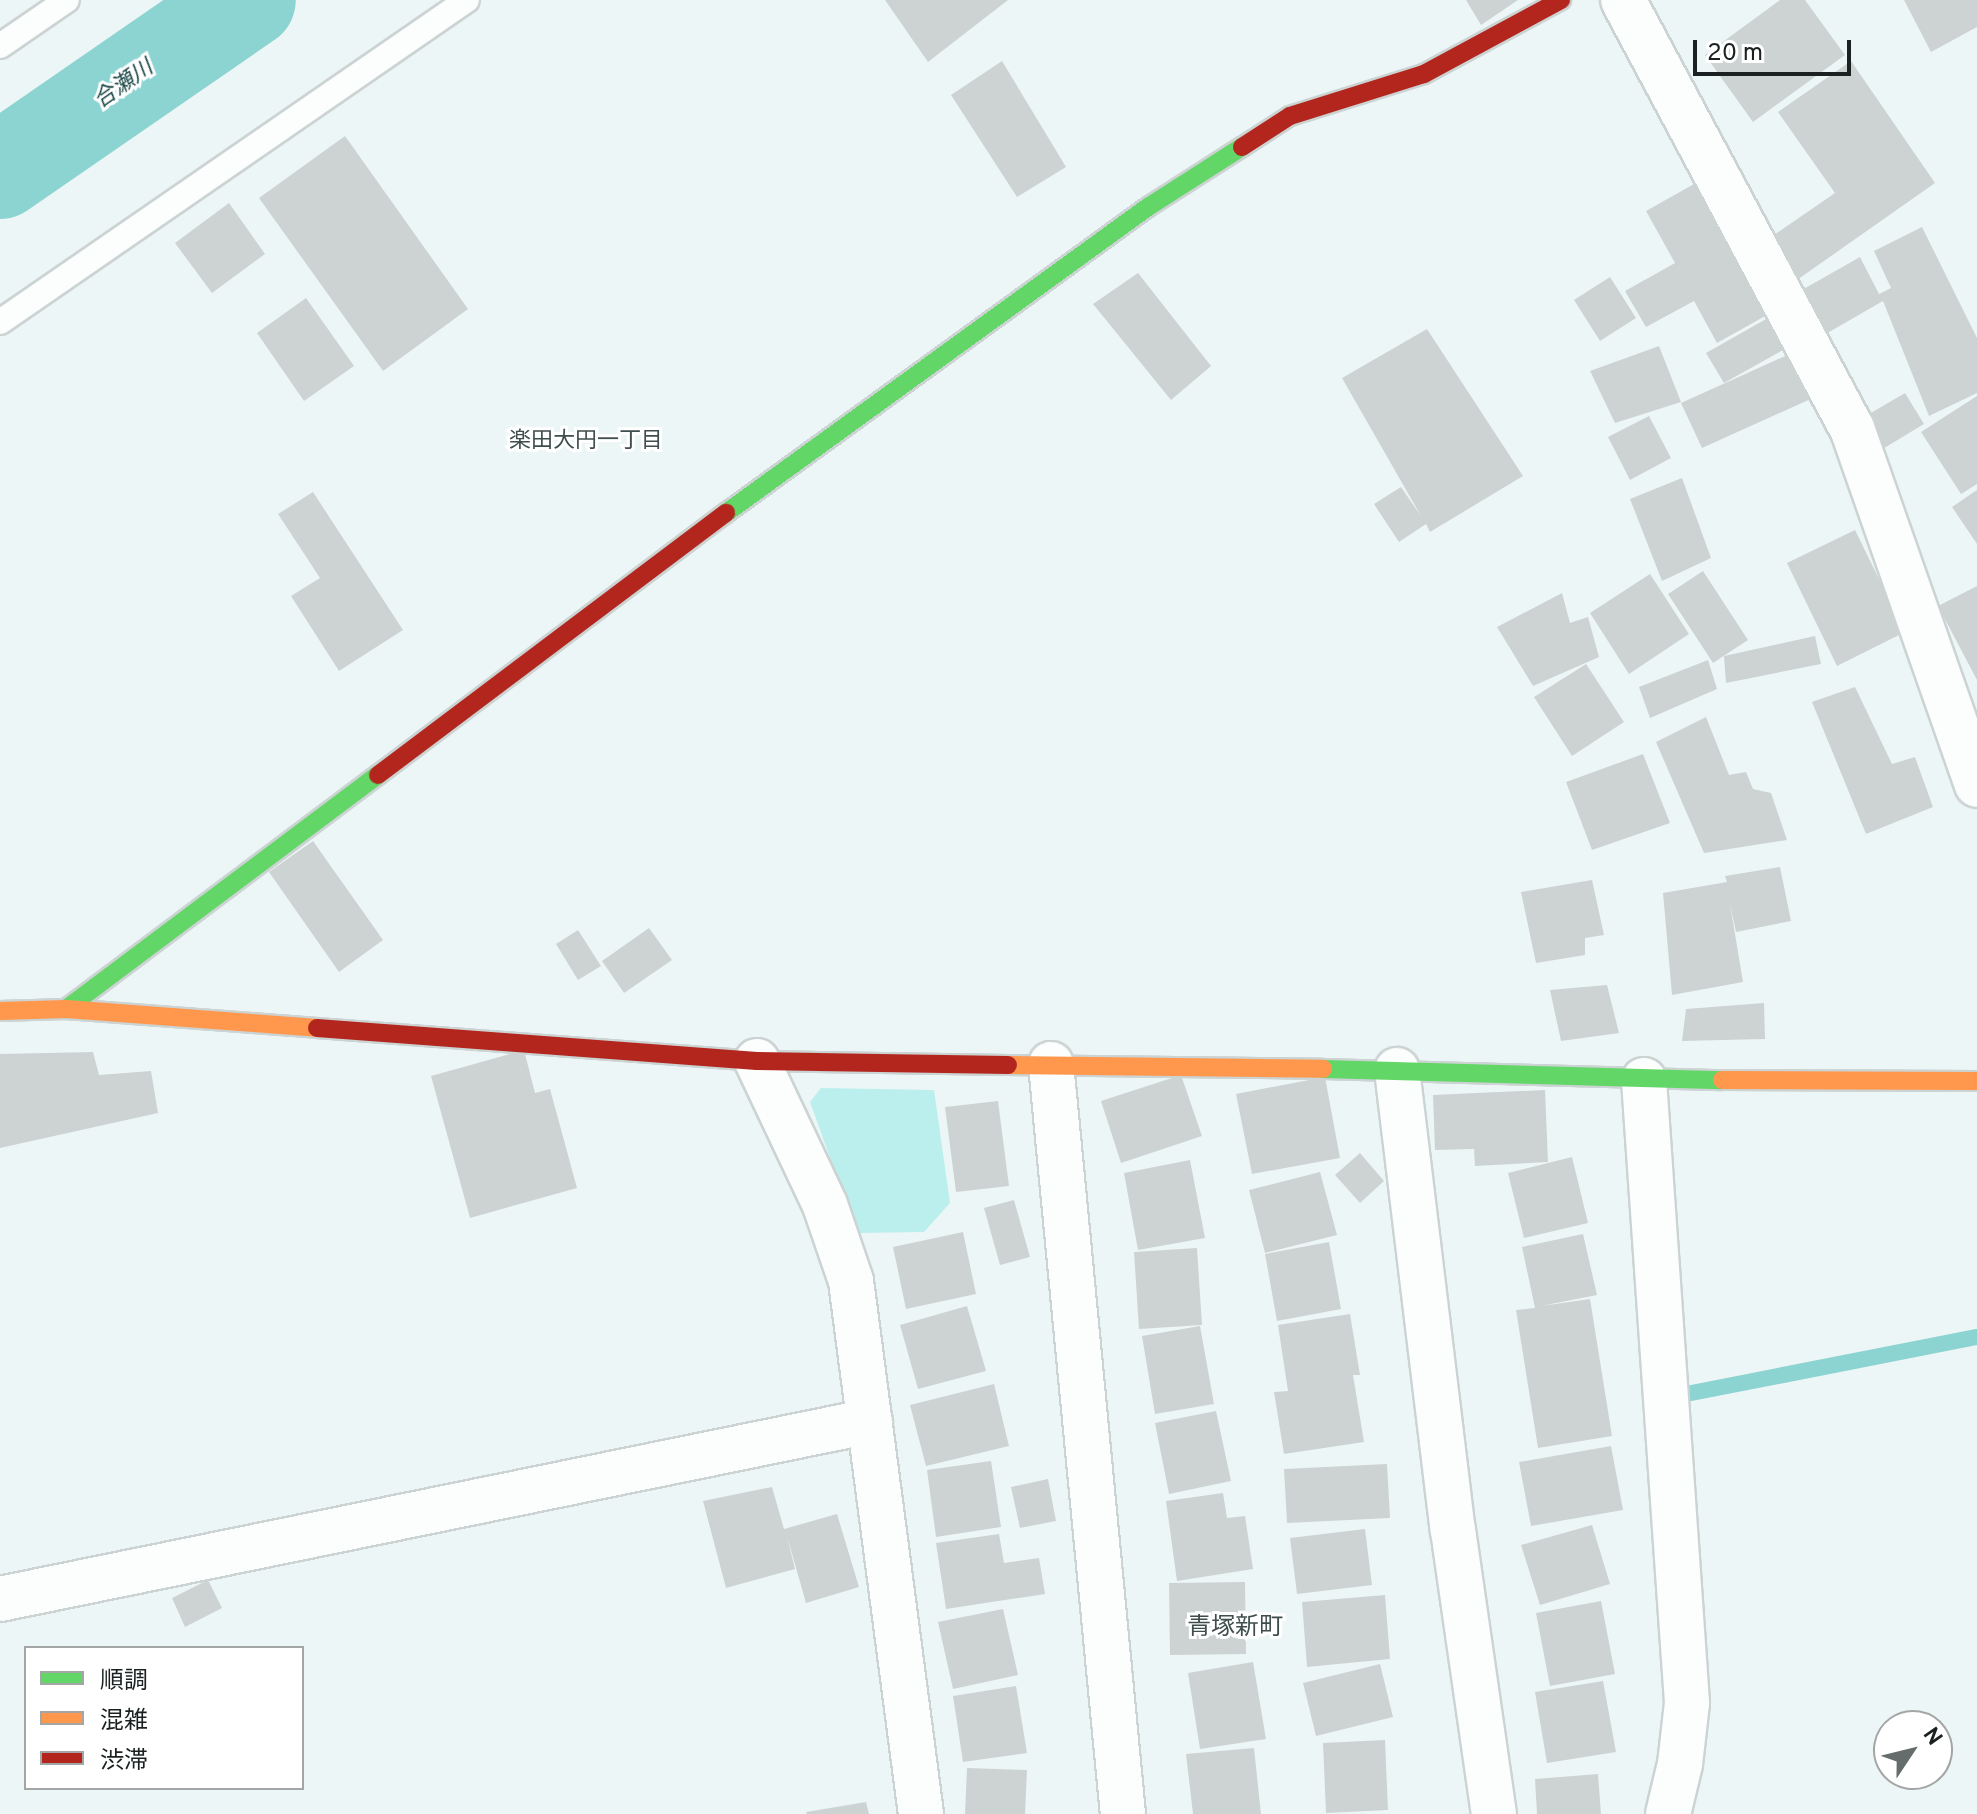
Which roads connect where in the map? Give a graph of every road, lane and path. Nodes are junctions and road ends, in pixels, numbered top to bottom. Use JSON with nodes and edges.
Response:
{"nodes":[{"id":1,"x":67,"y":0,"type":"edge"},
{"id":2,"x":467,"y":0,"type":"edge"},
{"id":3,"x":1561,"y":0,"type":"edge"},
{"id":4,"x":1623,"y":0,"type":"edge"},
{"id":5,"x":0,"y":46,"type":"edge"},
{"id":6,"x":0,"y":322,"type":"edge"},
{"id":7,"x":1977,"y":785,"type":"edge"},
{"id":8,"x":66,"y":1009,"type":"junction"},
{"id":9,"x":0,"y":1011,"type":"edge"},
{"id":10,"x":757,"y":1061,"type":"junction"},
{"id":11,"x":1051,"y":1064,"type":"junction"},
{"id":12,"x":1397,"y":1070,"type":"junction"},
{"id":13,"x":1644,"y":1080,"type":"junction"},
{"id":14,"x":1977,"y":1081,"type":"edge"},
{"id":15,"x":870,"y":1421,"type":"junction"},
{"id":16,"x":0,"y":1599,"type":"edge"},
{"id":17,"x":921,"y":1814,"type":"edge"},
{"id":18,"x":1123,"y":1814,"type":"edge"},
{"id":19,"x":1494,"y":1814,"type":"edge"},
{"id":20,"x":1668,"y":1814,"type":"edge"}],
"edges":[{"from":1,"to":5,"type":"lane"},
{"from":2,"to":6,"type":"lane"},
{"from":3,"to":8,"type":"street"},
{"from":4,"to":7,"type":"street"},
{"from":8,"to":9,"type":"street"},
{"from":8,"to":10,"type":"street"},
{"from":10,"to":11,"type":"street"},
{"from":10,"to":15,"type":"street"},
{"from":11,"to":12,"type":"street"},
{"from":11,"to":18,"type":"street"},
{"from":12,"to":13,"type":"street"},
{"from":12,"to":19,"type":"street"},
{"from":13,"to":14,"type":"street"},
{"from":13,"to":20,"type":"street"},
{"from":15,"to":16,"type":"street"},
{"from":15,"to":17,"type":"street"}]}
